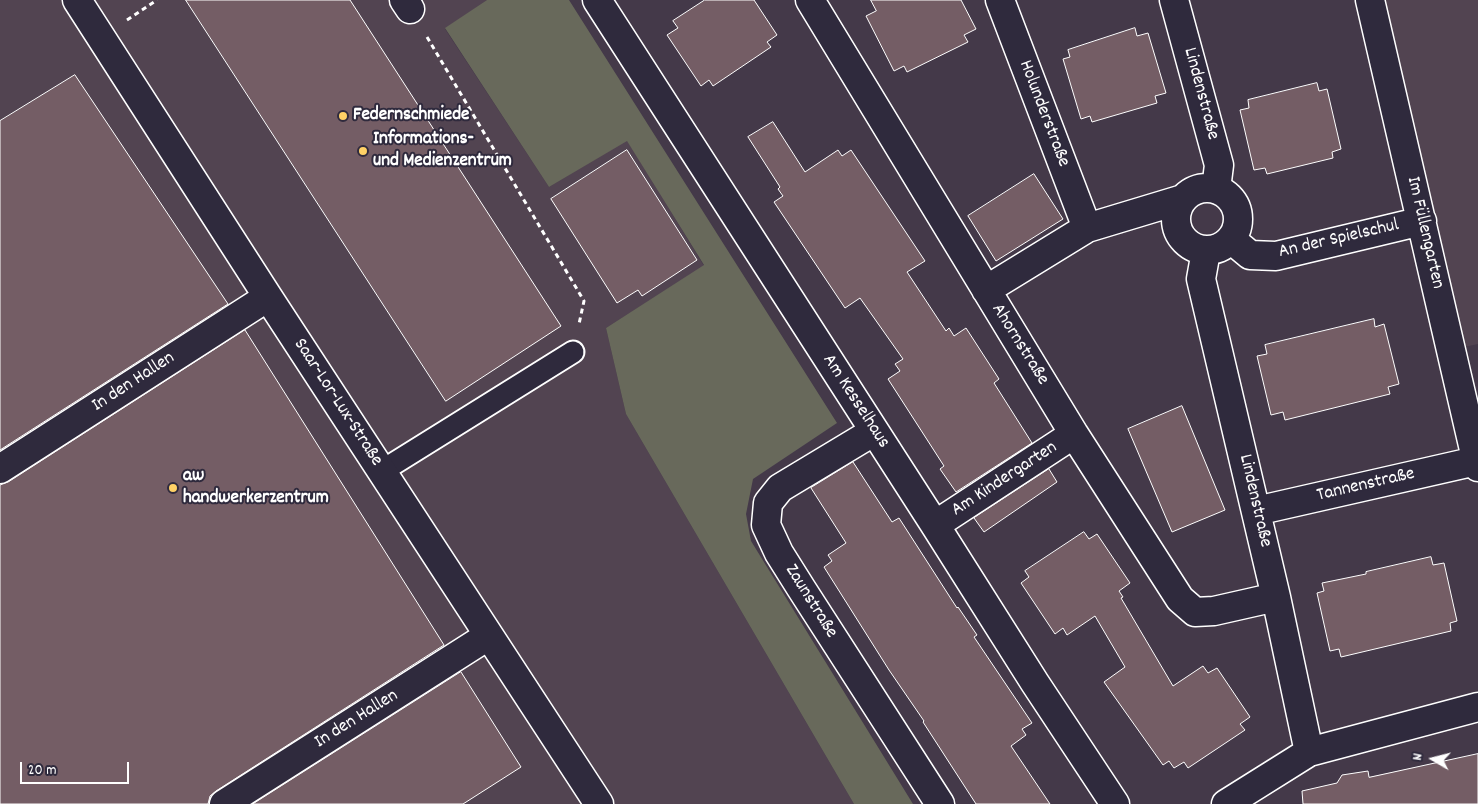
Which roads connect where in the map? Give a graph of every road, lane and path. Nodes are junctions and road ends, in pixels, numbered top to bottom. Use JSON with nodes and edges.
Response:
{"nodes":[{"id":1,"x":77,"y":0,"type":"edge"},
{"id":2,"x":596,"y":0,"type":"edge"},
{"id":3,"x":810,"y":0,"type":"edge"},
{"id":4,"x":1000,"y":0,"type":"edge"},
{"id":5,"x":1174,"y":0,"type":"edge"},
{"id":6,"x":1370,"y":0,"type":"edge"},
{"id":7,"x":407,"y":4,"type":"edge"},
{"id":8,"x":1216,"y":188,"type":"junction"},
{"id":9,"x":1183,"y":199,"type":"junction"},
{"id":10,"x":1422,"y":222,"type":"junction"},
{"id":11,"x":1087,"y":228,"type":"junction"},
{"id":12,"x":1232,"y":240,"type":"junction"},
{"id":13,"x":1206,"y":251,"type":"junction"},
{"id":14,"x":986,"y":290,"type":"junction"},
{"id":15,"x":268,"y":297,"type":"junction"},
{"id":16,"x":573,"y":352,"type":"joint"},
{"id":17,"x":874,"y":432,"type":"junction"},
{"id":18,"x":1074,"y":434,"type":"junction"},
{"id":19,"x":1477,"y":464,"type":"edge"},
{"id":20,"x":0,"y":469,"type":"edge"},
{"id":21,"x":382,"y":471,"type":"junction"},
{"id":22,"x":1256,"y":511,"type":"junction"},
{"id":23,"x":935,"y":525,"type":"junction"},
{"id":24,"x":1276,"y":597,"type":"junction"},
{"id":25,"x":488,"y":636,"type":"junction"},
{"id":26,"x":1478,"y":707,"type":"edge"},
{"id":27,"x":1308,"y":752,"type":"junction"},
{"id":28,"x":224,"y":804,"type":"edge"},
{"id":29,"x":599,"y":804,"type":"edge"},
{"id":30,"x":940,"y":804,"type":"edge"},
{"id":31,"x":1115,"y":804,"type":"edge"},
{"id":32,"x":1226,"y":804,"type":"edge"}],
"edges":[{"from":1,"to":15,"type":"street","name":"Saar-Lor-Lux-Straße"},
{"from":2,"to":17,"type":"street","name":"Am Kesselhaus"},
{"from":3,"to":14,"type":"street","name":"Ahornstraße"},
{"from":4,"to":11,"type":"street","name":"Holunderstraße"},
{"from":5,"to":8,"type":"street","name":"Lindenstraße"},
{"from":6,"to":10,"type":"street","name":"Im Füllengarten"},
{"from":7,"to":16,"type":"path"},
{"from":8,"to":9,"type":"street"},
{"from":8,"to":12,"type":"street"},
{"from":9,"to":11,"type":"street"},
{"from":9,"to":13,"type":"street"},
{"from":10,"to":12,"type":"street","name":"An der Spielschul"},
{"from":10,"to":19,"type":"street","name":"Im Füllengarten"},
{"from":11,"to":14,"type":"street"},
{"from":12,"to":13,"type":"street"},
{"from":13,"to":22,"type":"street","name":"Lindenstraße"},
{"from":14,"to":18,"type":"street","name":"Ahornstraße"},
{"from":15,"to":20,"type":"street","name":"In den Hallen"},
{"from":15,"to":21,"type":"street","name":"Saar-Lor-Lux-Straße"},
{"from":16,"to":21,"type":"lane"},
{"from":17,"to":23,"type":"street","name":"Am Kesselhaus"},
{"from":17,"to":30,"type":"street","name":"Zaunstraße"},
{"from":18,"to":23,"type":"street","name":"Am Kindergarten"},
{"from":18,"to":24,"type":"street","name":"Ahornstraße"},
{"from":19,"to":22,"type":"street","name":"Tannenstraße"},
{"from":21,"to":25,"type":"street","name":"Saar-Lor-Lux-Straße"},
{"from":22,"to":24,"type":"street","name":"Lindenstraße"},
{"from":23,"to":31,"type":"street","name":"Am Kesselhaus"},
{"from":24,"to":27,"type":"street","name":"Lindenstraße"},
{"from":25,"to":28,"type":"street","name":"In den Hallen"},
{"from":25,"to":29,"type":"street","name":"Saar-Lor-Lux-Straße"},
{"from":26,"to":27,"type":"street"},
{"from":27,"to":32,"type":"street"}]}
